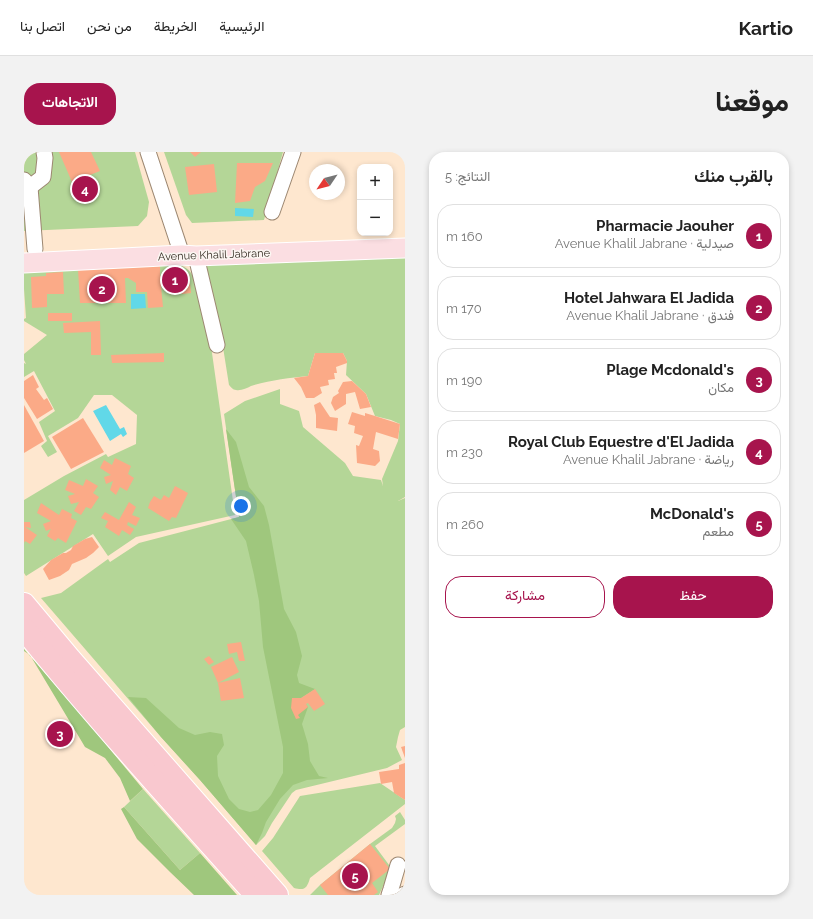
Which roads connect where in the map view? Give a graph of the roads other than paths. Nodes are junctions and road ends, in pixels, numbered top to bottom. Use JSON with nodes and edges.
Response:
{"nodes":[{"id":1,"x":44,"y":152,"type":"edge"},
{"id":2,"x":148,"y":152,"type":"edge"},
{"id":3,"x":293,"y":152,"type":"edge"},
{"id":4,"x":27,"y":183,"type":"edge"},
{"id":5,"x":272,"y":212,"type":"dead end"},
{"id":6,"x":405,"y":234,"type":"edge"},
{"id":7,"x":405,"y":248,"type":"edge"},
{"id":8,"x":186,"y":252,"type":"junction"},
{"id":9,"x":28,"y":254,"type":"edge"},
{"id":10,"x":217,"y":345,"type":"dead end"},
{"id":11,"x":24,"y":604,"type":"edge"},
{"id":12,"x":24,"y":628,"type":"edge"},
{"id":13,"x":398,"y":865,"type":"dead end"},
{"id":14,"x":256,"y":895,"type":"edge"},
{"id":15,"x":277,"y":895,"type":"edge"},
{"id":16,"x":389,"y":895,"type":"edge"}],
"edges":[{"from":1,"to":4,"type":"street"},
{"from":2,"to":8,"type":"street"},
{"from":3,"to":5,"type":"street"},
{"from":4,"to":9,"type":"street"},
{"from":6,"to":8,"type":"main road","name":"Avenue Khalil Jabrane"},
{"from":7,"to":8,"type":"main road","name":"Avenue Khalil Jabrane"},
{"from":8,"to":9,"type":"main road","name":"Avenue Khalil Jabrane"},
{"from":8,"to":10,"type":"street"},
{"from":11,"to":15,"type":"highway"},
{"from":12,"to":14,"type":"highway"},
{"from":13,"to":16,"type":"street"}]}
